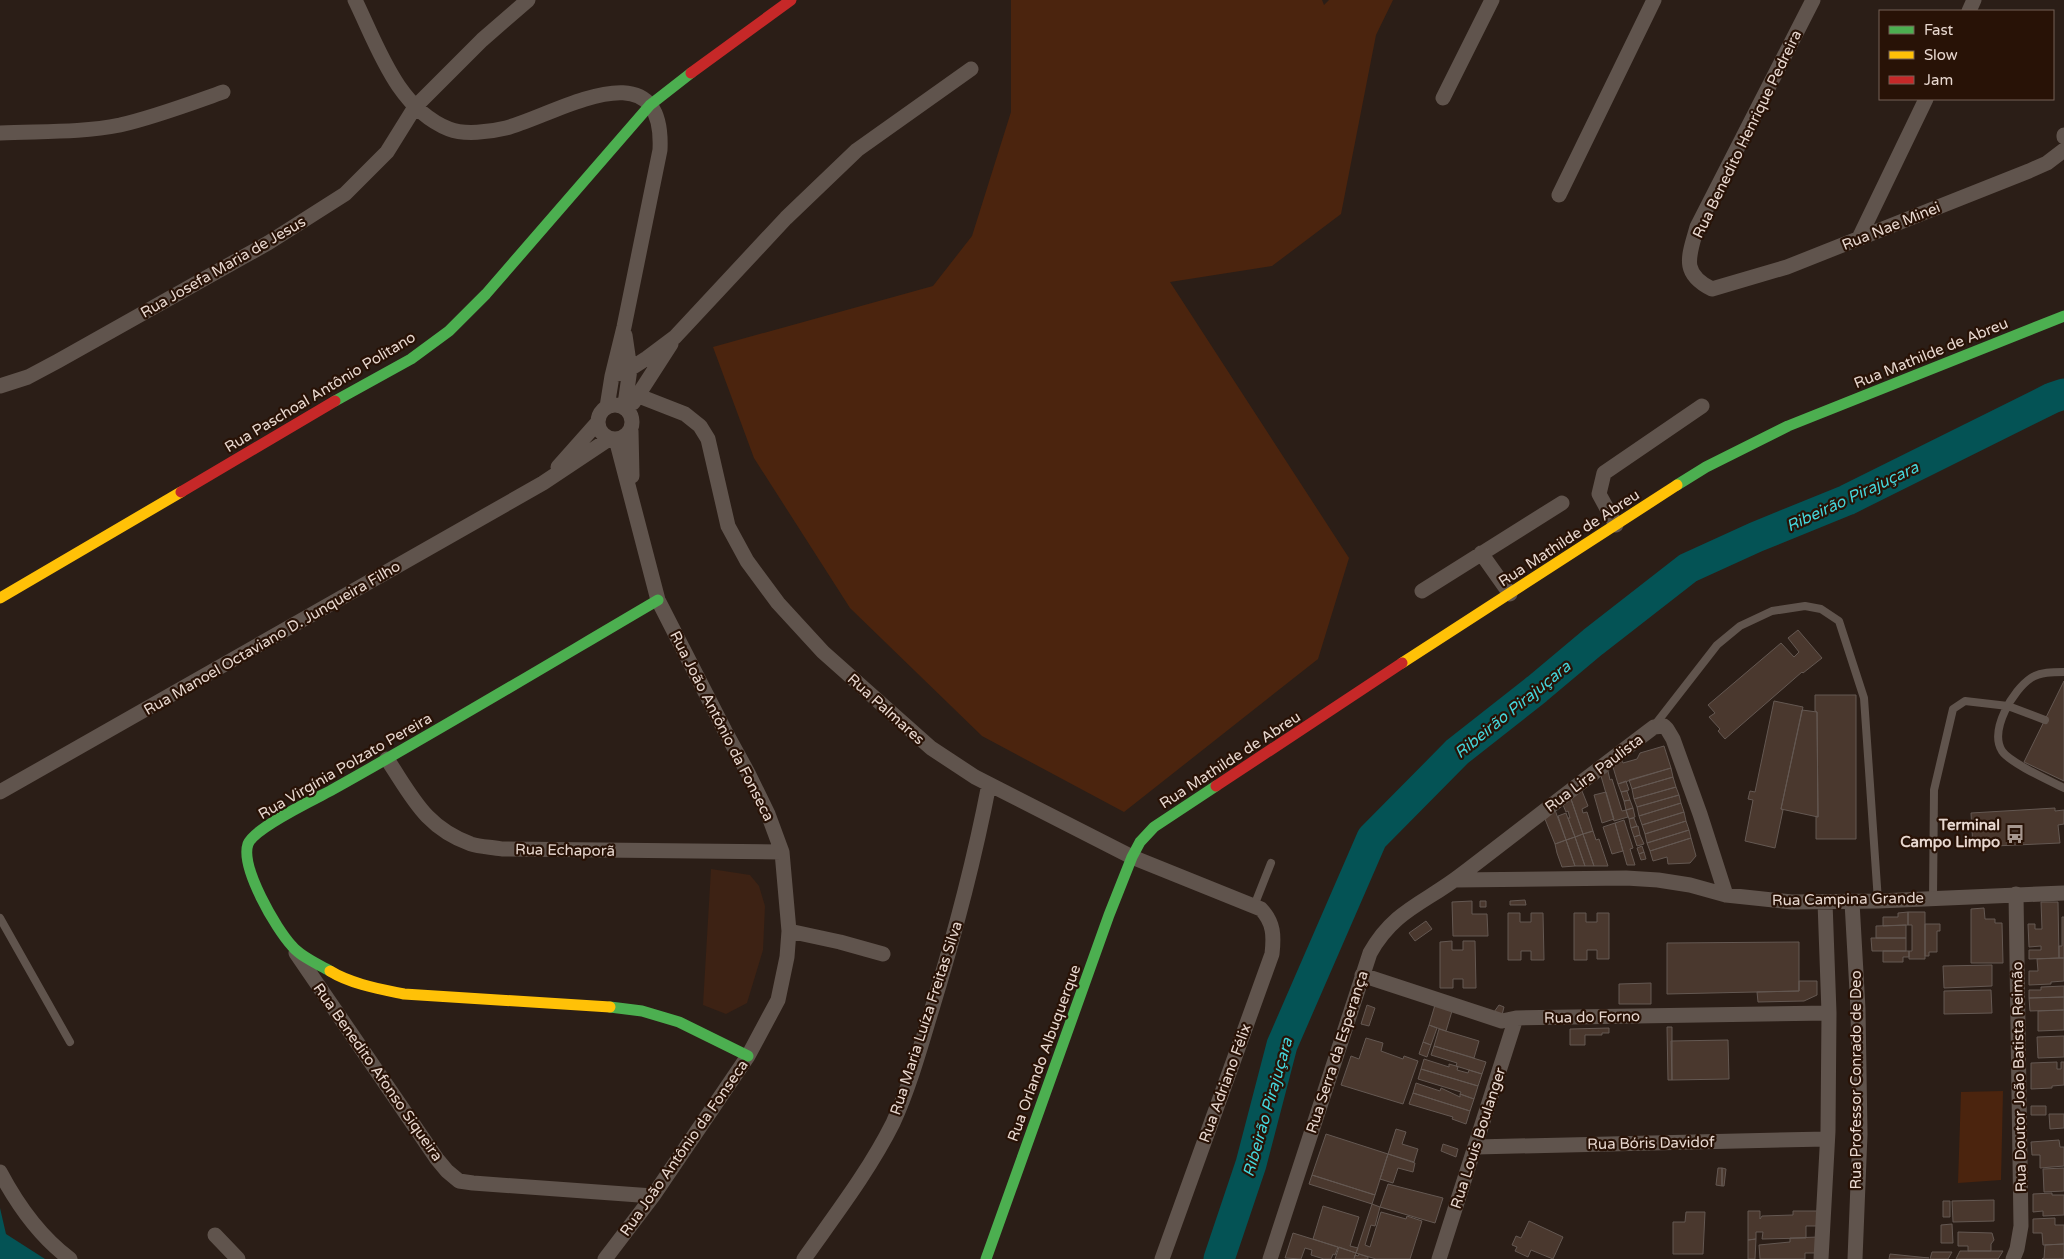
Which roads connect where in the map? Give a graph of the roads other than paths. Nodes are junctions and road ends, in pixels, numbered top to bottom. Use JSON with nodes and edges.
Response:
{"nodes":[{"id":1,"x":355,"y":0,"type":"edge"},
{"id":2,"x":528,"y":0,"type":"edge"},
{"id":3,"x":791,"y":0,"type":"edge"},
{"id":4,"x":1492,"y":0,"type":"edge"},
{"id":5,"x":1654,"y":0,"type":"edge"},
{"id":6,"x":1813,"y":0,"type":"edge"},
{"id":7,"x":970,"y":69,"type":"dead end"},
{"id":8,"x":223,"y":92,"type":"dead end"},
{"id":9,"x":1443,"y":98,"type":"dead end"},
{"id":10,"x":1926,"y":100,"type":"edge"},
{"id":11,"x":650,"y":105,"type":"junction"},
{"id":12,"x":415,"y":108,"type":"junction"},
{"id":13,"x":0,"y":133,"type":"edge"},
{"id":14,"x":2064,"y":150,"type":"edge"},
{"id":15,"x":1560,"y":195,"type":"dead end"},
{"id":16,"x":1859,"y":238,"type":"junction"},
{"id":17,"x":1712,"y":289,"type":"joint"},
{"id":18,"x":2064,"y":316,"type":"edge"},
{"id":19,"x":624,"y":327,"type":"junction"},
{"id":20,"x":675,"y":337,"type":"junction"},
{"id":21,"x":630,"y":369,"type":"junction"},
{"id":22,"x":612,"y":376,"type":"junction"},
{"id":23,"x":0,"y":386,"type":"edge"},
{"id":24,"x":630,"y":402,"type":"junction"},
{"id":25,"x":1702,"y":406,"type":"dead end"},
{"id":26,"x":607,"y":408,"type":"junction"},
{"id":27,"x":598,"y":422,"type":"junction"},
{"id":28,"x":631,"y":430,"type":"junction"},
{"id":29,"x":613,"y":439,"type":"junction"},
{"id":30,"x":543,"y":483,"type":"junction"},
{"id":31,"x":634,"y":503,"type":"junction"},
{"id":32,"x":1562,"y":503,"type":"dead end"},
{"id":33,"x":1616,"y":525,"type":"junction"},
{"id":34,"x":1481,"y":553,"type":"junction"},
{"id":35,"x":1422,"y":591,"type":"dead end"},
{"id":36,"x":1510,"y":594,"type":"junction"},
{"id":37,"x":0,"y":598,"type":"edge"},
{"id":38,"x":658,"y":600,"type":"junction"},
{"id":39,"x":2064,"y":672,"type":"edge"},
{"id":40,"x":2008,"y":706,"type":"junction"},
{"id":41,"x":2045,"y":720,"type":"dead end"},
{"id":42,"x":1654,"y":727,"type":"junction"},
{"id":43,"x":388,"y":759,"type":"junction"},
{"id":44,"x":989,"y":784,"type":"junction"},
{"id":45,"x":2064,"y":788,"type":"edge"},
{"id":46,"x":0,"y":792,"type":"edge"},
{"id":47,"x":782,"y":852,"type":"junction"},
{"id":48,"x":1132,"y":857,"type":"junction"},
{"id":49,"x":1271,"y":863,"type":"dead end"},
{"id":50,"x":1454,"y":880,"type":"junction"},
{"id":51,"x":2064,"y":893,"type":"edge"},
{"id":52,"x":2016,"y":894,"type":"junction"},
{"id":53,"x":1726,"y":895,"type":"junction"},
{"id":54,"x":1933,"y":898,"type":"junction"},
{"id":55,"x":1878,"y":901,"type":"junction"},
{"id":56,"x":1825,"y":902,"type":"junction"},
{"id":57,"x":1852,"y":902,"type":"junction"},
{"id":58,"x":1258,"y":908,"type":"junction"},
{"id":59,"x":0,"y":918,"type":"edge"},
{"id":60,"x":789,"y":931,"type":"junction"},
{"id":61,"x":293,"y":948,"type":"junction"},
{"id":62,"x":883,"y":954,"type":"dead end"},
{"id":63,"x":1362,"y":975,"type":"junction"},
{"id":64,"x":1829,"y":1013,"type":"junction"},
{"id":65,"x":1516,"y":1018,"type":"junction"},
{"id":66,"x":70,"y":1042,"type":"dead end"},
{"id":67,"x":748,"y":1056,"type":"junction"},
{"id":68,"x":1827,"y":1139,"type":"junction"},
{"id":69,"x":1476,"y":1147,"type":"junction"},
{"id":70,"x":0,"y":1172,"type":"edge"},
{"id":71,"x":654,"y":1196,"type":"junction"},
{"id":72,"x":215,"y":1235,"type":"dead end"},
{"id":73,"x":70,"y":1259,"type":"edge"},
{"id":74,"x":238,"y":1259,"type":"edge"},
{"id":75,"x":605,"y":1259,"type":"edge"},
{"id":76,"x":804,"y":1259,"type":"edge"},
{"id":77,"x":986,"y":1259,"type":"edge"},
{"id":78,"x":1162,"y":1259,"type":"edge"},
{"id":79,"x":1270,"y":1259,"type":"edge"},
{"id":80,"x":1439,"y":1259,"type":"edge"},
{"id":81,"x":1821,"y":1259,"type":"edge"},
{"id":82,"x":1855,"y":1259,"type":"edge"},
{"id":83,"x":2013,"y":1259,"type":"edge"}],
"edges":[{"from":1,"to":12,"type":"street"},
{"from":2,"to":12,"type":"street","name":"Rua Josefa Maria de Jesus"},
{"from":3,"to":11,"type":"street","name":"Rua Paschoal Antônio Politano"},
{"from":4,"to":9,"type":"street"},
{"from":5,"to":15,"type":"street"},
{"from":6,"to":17,"type":"street","name":"Rua Benedito Henrique Pedreira"},
{"from":7,"to":20,"type":"street"},
{"from":8,"to":13,"type":"street"},
{"from":10,"to":16,"type":"street"},
{"from":11,"to":12,"type":"street"},
{"from":11,"to":19,"type":"street"},
{"from":11,"to":37,"type":"street","name":"Rua Paschoal Antônio Politano"},
{"from":12,"to":23,"type":"street","name":"Rua Josefa Maria de Jesus"},
{"from":14,"to":16,"type":"street","name":"Rua Nae Minei"},
{"from":16,"to":17,"type":"street","name":"Rua Nae Minei"},
{"from":18,"to":33,"type":"street","name":"Rua Mathilde de Abreu"},
{"from":19,"to":21,"type":"street"},
{"from":19,"to":22,"type":"street"},
{"from":20,"to":21,"type":"street"},
{"from":20,"to":24,"type":"street"},
{"from":21,"to":22,"type":"street"},
{"from":21,"to":24,"type":"street"},
{"from":22,"to":26,"type":"street"},
{"from":24,"to":26,"type":"street"},
{"from":24,"to":28,"type":"street"},
{"from":24,"to":44,"type":"street","name":"Rua Palmares"},
{"from":25,"to":33,"type":"street"},
{"from":26,"to":27,"type":"street"},
{"from":27,"to":29,"type":"street"},
{"from":27,"to":30,"type":"street","name":"Rua Manoel Octaviano D. Junqueira Filho"},
{"from":28,"to":29,"type":"street"},
{"from":28,"to":31,"type":"street","name":"Rua João Antônio da Fonseca"},
{"from":29,"to":30,"type":"street","name":"Rua Manoel Octaviano D. Junqueira Filho"},
{"from":29,"to":31,"type":"street","name":"Rua João Antônio da Fonseca"},
{"from":30,"to":46,"type":"street","name":"Rua Manoel Octaviano D. Junqueira Filho"},
{"from":31,"to":38,"type":"street","name":"Rua João Antônio da Fonseca"},
{"from":32,"to":34,"type":"street"},
{"from":33,"to":36,"type":"street","name":"Rua Mathilde de Abreu"},
{"from":34,"to":35,"type":"street"},
{"from":34,"to":36,"type":"street"},
{"from":36,"to":48,"type":"street","name":"Rua Mathilde de Abreu"},
{"from":38,"to":43,"type":"street","name":"Rua Virgínia Polzato Pereira"},
{"from":38,"to":47,"type":"street","name":"Rua João Antônio da Fonseca"},
{"from":39,"to":40,"type":"lane"},
{"from":40,"to":41,"type":"lane"},
{"from":40,"to":45,"type":"lane"},
{"from":40,"to":54,"type":"lane"},
{"from":42,"to":50,"type":"street","name":"Rua Lira Paulista"},
{"from":42,"to":53,"type":"street","name":"Rua Lira Paulista"},
{"from":42,"to":55,"type":"lane"},
{"from":43,"to":47,"type":"street","name":"Rua Echaporã"},
{"from":43,"to":61,"type":"street","name":"Rua Virgínia Polzato Pereira"},
{"from":44,"to":48,"type":"street","name":"Rua Palmares"},
{"from":44,"to":76,"type":"street","name":"Rua Maria Luíza Freitas Silva"},
{"from":47,"to":60,"type":"street","name":"Rua João Antônio da Fonseca"},
{"from":48,"to":58,"type":"street","name":"Rua Palmares"},
{"from":48,"to":77,"type":"street","name":"Rua Orlando Albuquerque"},
{"from":49,"to":58,"type":"lane"},
{"from":50,"to":53,"type":"street","name":"Rua Campina Grande"},
{"from":50,"to":63,"type":"street","name":"Rua Serra da Esperança"},
{"from":51,"to":52,"type":"street","name":"Rua Campina Grande"},
{"from":52,"to":54,"type":"street","name":"Rua Campina Grande"},
{"from":52,"to":83,"type":"street","name":"Rua Doutor João Batista Reimão"},
{"from":53,"to":56,"type":"street","name":"Rua Campina Grande"},
{"from":54,"to":55,"type":"street","name":"Rua Campina Grande"},
{"from":55,"to":57,"type":"street","name":"Rua Campina Grande"},
{"from":56,"to":57,"type":"street","name":"Rua Campina Grande"},
{"from":56,"to":64,"type":"street","name":"Rua Professor Conrado de Deo"},
{"from":57,"to":82,"type":"street","name":"Rua Professor Conrado de Deo"},
{"from":58,"to":78,"type":"street","name":"Rua Adriano Félix"},
{"from":59,"to":66,"type":"lane"},
{"from":60,"to":62,"type":"street"},
{"from":60,"to":67,"type":"street","name":"Rua João Antônio da Fonseca"},
{"from":61,"to":67,"type":"street","name":"Rua Virgínia Polzato Pereira"},
{"from":61,"to":71,"type":"street","name":"Rua Benedito Afonso Siqueira"},
{"from":63,"to":65,"type":"street","name":"Rua do Forno"},
{"from":63,"to":79,"type":"street","name":"Rua Serra da Esperança"},
{"from":64,"to":65,"type":"street","name":"Rua do Forno"},
{"from":64,"to":68,"type":"street","name":"Rua Professor Conrado de Deo"},
{"from":65,"to":69,"type":"street","name":"Rua Louis Boulanger"},
{"from":67,"to":71,"type":"street","name":"Rua João Antônio da Fonseca"},
{"from":68,"to":69,"type":"street","name":"Rua Bóris Davidof"},
{"from":68,"to":81,"type":"street","name":"Rua Professor Conrado de Deo"},
{"from":69,"to":80,"type":"street","name":"Rua Louis Boulanger"},
{"from":70,"to":73,"type":"street"},
{"from":71,"to":75,"type":"street","name":"Rua João Antônio da Fonseca"},
{"from":72,"to":74,"type":"street"}]}
